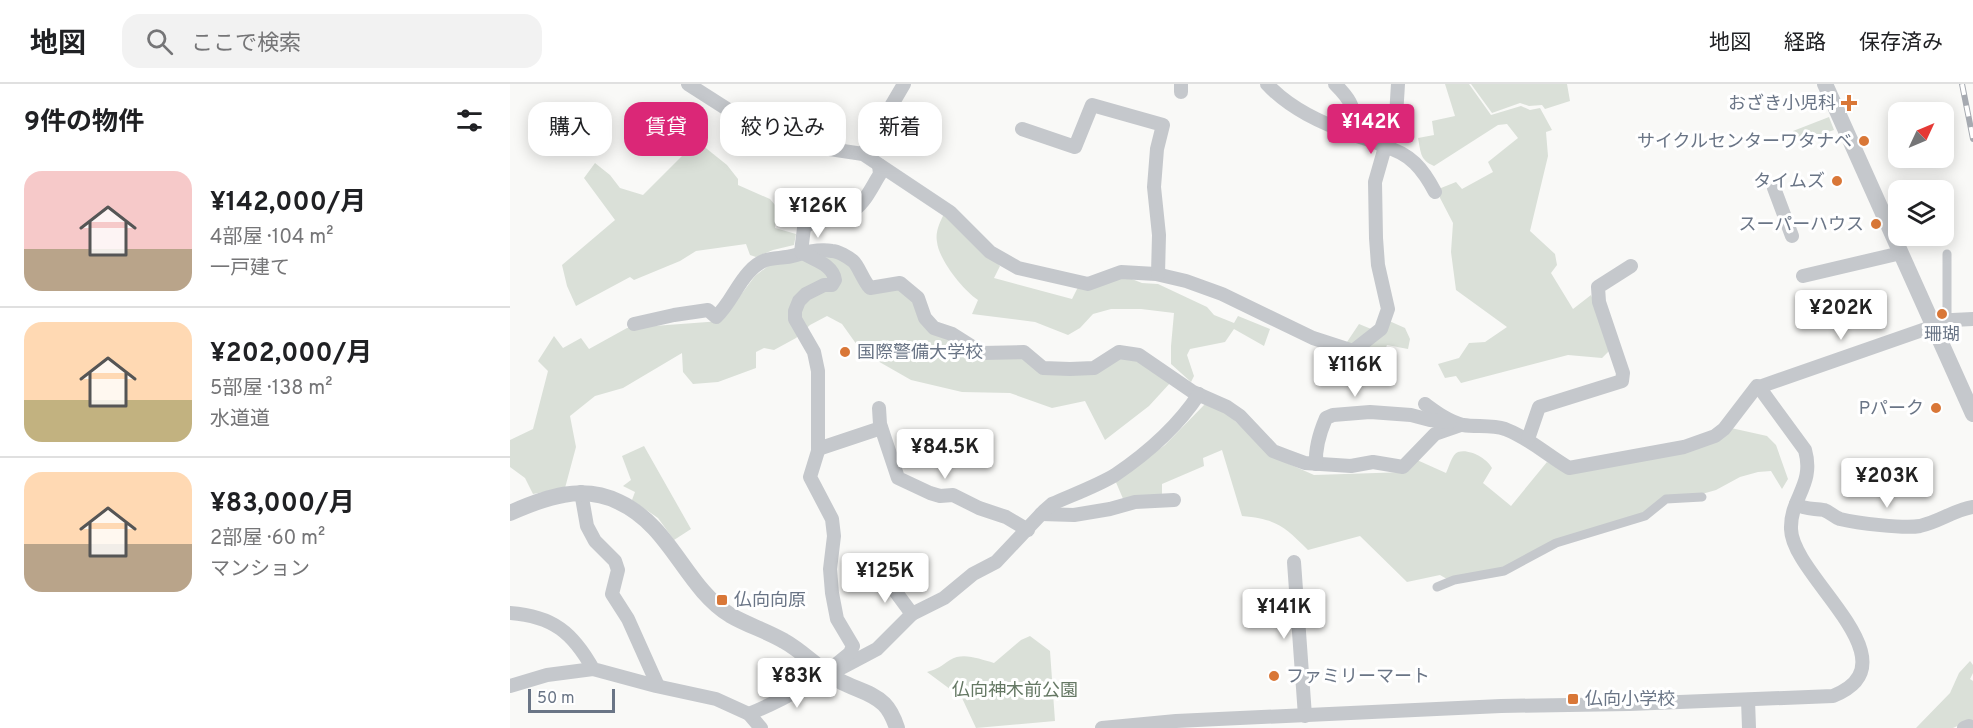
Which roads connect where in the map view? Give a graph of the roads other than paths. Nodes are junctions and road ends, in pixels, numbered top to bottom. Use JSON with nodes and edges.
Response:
{"nodes":[{"id":1,"x":688,"y":84,"type":"edge"},
{"id":2,"x":904,"y":84,"type":"edge"},
{"id":3,"x":1267,"y":84,"type":"edge"},
{"id":4,"x":1335,"y":84,"type":"edge"},
{"id":5,"x":1398,"y":84,"type":"edge"},
{"id":6,"x":1825,"y":84,"type":"edge"},
{"id":7,"x":893,"y":102,"type":"edge"},
{"id":8,"x":1022,"y":129,"type":"dead end"},
{"id":9,"x":1350,"y":134,"type":"junction"},
{"id":10,"x":1384,"y":147,"type":"junction"},
{"id":11,"x":858,"y":153,"type":"edge"},
{"id":12,"x":866,"y":156,"type":"edge"},
{"id":13,"x":879,"y":165,"type":"junction"},
{"id":14,"x":1774,"y":188,"type":"dead end"},
{"id":15,"x":1434,"y":192,"type":"dead end"},
{"id":16,"x":1792,"y":236,"type":"dead end"},
{"id":17,"x":801,"y":252,"type":"junction"},
{"id":18,"x":1901,"y":253,"type":"junction"},
{"id":19,"x":1947,"y":254,"type":"dead end"},
{"id":20,"x":1631,"y":266,"type":"dead end"},
{"id":21,"x":1158,"y":274,"type":"junction"},
{"id":22,"x":1803,"y":276,"type":"dead end"},
{"id":23,"x":1973,"y":319,"type":"edge"},
{"id":24,"x":1938,"y":323,"type":"junction"},
{"id":25,"x":634,"y":324,"type":"dead end"},
{"id":26,"x":1757,"y":386,"type":"dead end"},
{"id":27,"x":1198,"y":394,"type":"junction"},
{"id":28,"x":1425,"y":404,"type":"dead end"},
{"id":29,"x":879,"y":408,"type":"dead end"},
{"id":30,"x":1973,"y":414,"type":"edge"},
{"id":31,"x":1458,"y":423,"type":"junction"},
{"id":32,"x":881,"y":428,"type":"junction"},
{"id":33,"x":1528,"y":439,"type":"junction"},
{"id":34,"x":818,"y":449,"type":"junction"},
{"id":35,"x":1316,"y":464,"type":"junction"},
{"id":36,"x":581,"y":492,"type":"junction"},
{"id":37,"x":1702,"y":497,"type":"dead end"},
{"id":38,"x":1174,"y":500,"type":"dead end"},
{"id":39,"x":1796,"y":504,"type":"junction"},
{"id":40,"x":1973,"y":507,"type":"edge"},
{"id":41,"x":510,"y":513,"type":"edge"},
{"id":42,"x":1041,"y":514,"type":"junction"},
{"id":43,"x":1028,"y":530,"type":"junction"},
{"id":44,"x":1294,"y":562,"type":"dead end"},
{"id":45,"x":884,"y":576,"type":"dead end"},
{"id":46,"x":1437,"y":587,"type":"dead end"},
{"id":47,"x":510,"y":613,"type":"edge"},
{"id":48,"x":912,"y":614,"type":"junction"},
{"id":49,"x":593,"y":669,"type":"junction"},
{"id":50,"x":827,"y":673,"type":"junction"},
{"id":51,"x":510,"y":686,"type":"edge"},
{"id":52,"x":658,"y":686,"type":"junction"},
{"id":53,"x":1748,"y":700,"type":"junction"},
{"id":54,"x":749,"y":714,"type":"junction"},
{"id":55,"x":1305,"y":716,"type":"junction"},
{"id":56,"x":1127,"y":727,"type":"edge"},
{"id":57,"x":761,"y":728,"type":"edge"},
{"id":58,"x":897,"y":728,"type":"edge"},
{"id":59,"x":1102,"y":728,"type":"edge"},
{"id":60,"x":1749,"y":728,"type":"edge"},
{"id":61,"x":1964,"y":728,"type":"edge"},
{"id":62,"x":1970,"y":728,"type":"edge"}],
"edges":[{"from":1,"to":11,"type":"street"},
{"from":2,"to":7,"type":"street"},
{"from":3,"to":9,"type":"street"},
{"from":4,"to":9,"type":"street"},
{"from":5,"to":10,"type":"street"},
{"from":6,"to":18,"type":"street"},
{"from":8,"to":21,"type":"street"},
{"from":9,"to":10,"type":"street"},
{"from":10,"to":15,"type":"street"},
{"from":10,"to":21,"type":"street"},
{"from":12,"to":13,"type":"street"},
{"from":13,"to":17,"type":"street"},
{"from":13,"to":21,"type":"street"},
{"from":14,"to":16,"type":"street"},
{"from":17,"to":25,"type":"street"},
{"from":17,"to":27,"type":"street"},
{"from":17,"to":34,"type":"street"},
{"from":18,"to":22,"type":"street"},
{"from":18,"to":24,"type":"street"},
{"from":19,"to":24,"type":"street"},
{"from":20,"to":33,"type":"street"},
{"from":23,"to":24,"type":"street"},
{"from":24,"to":30,"type":"street"},
{"from":24,"to":39,"type":"street"},
{"from":26,"to":33,"type":"street"},
{"from":27,"to":35,"type":"street"},
{"from":27,"to":42,"type":"street"},
{"from":28,"to":31,"type":"street"},
{"from":29,"to":32,"type":"street"},
{"from":31,"to":33,"type":"street"},
{"from":31,"to":35,"type":"street"},
{"from":31,"to":35,"type":"street"},
{"from":32,"to":34,"type":"street"},
{"from":32,"to":43,"type":"street"},
{"from":34,"to":50,"type":"street"},
{"from":36,"to":41,"type":"street"},
{"from":36,"to":50,"type":"street"},
{"from":36,"to":52,"type":"street"},
{"from":37,"to":46,"type":"street"},
{"from":38,"to":42,"type":"street"},
{"from":39,"to":40,"type":"street"},
{"from":39,"to":53,"type":"street"},
{"from":42,"to":43,"type":"street"},
{"from":43,"to":48,"type":"street"},
{"from":44,"to":55,"type":"street"},
{"from":45,"to":48,"type":"street"},
{"from":47,"to":49,"type":"street"},
{"from":48,"to":50,"type":"street"},
{"from":49,"to":51,"type":"street"},
{"from":49,"to":52,"type":"street"},
{"from":50,"to":54,"type":"street"},
{"from":50,"to":58,"type":"street"},
{"from":52,"to":54,"type":"street"},
{"from":53,"to":55,"type":"street"},
{"from":53,"to":60,"type":"street"},
{"from":54,"to":57,"type":"street"},
{"from":55,"to":56,"type":"street"},
{"from":56,"to":59,"type":"street"},
{"from":61,"to":62,"type":"street"}]}
